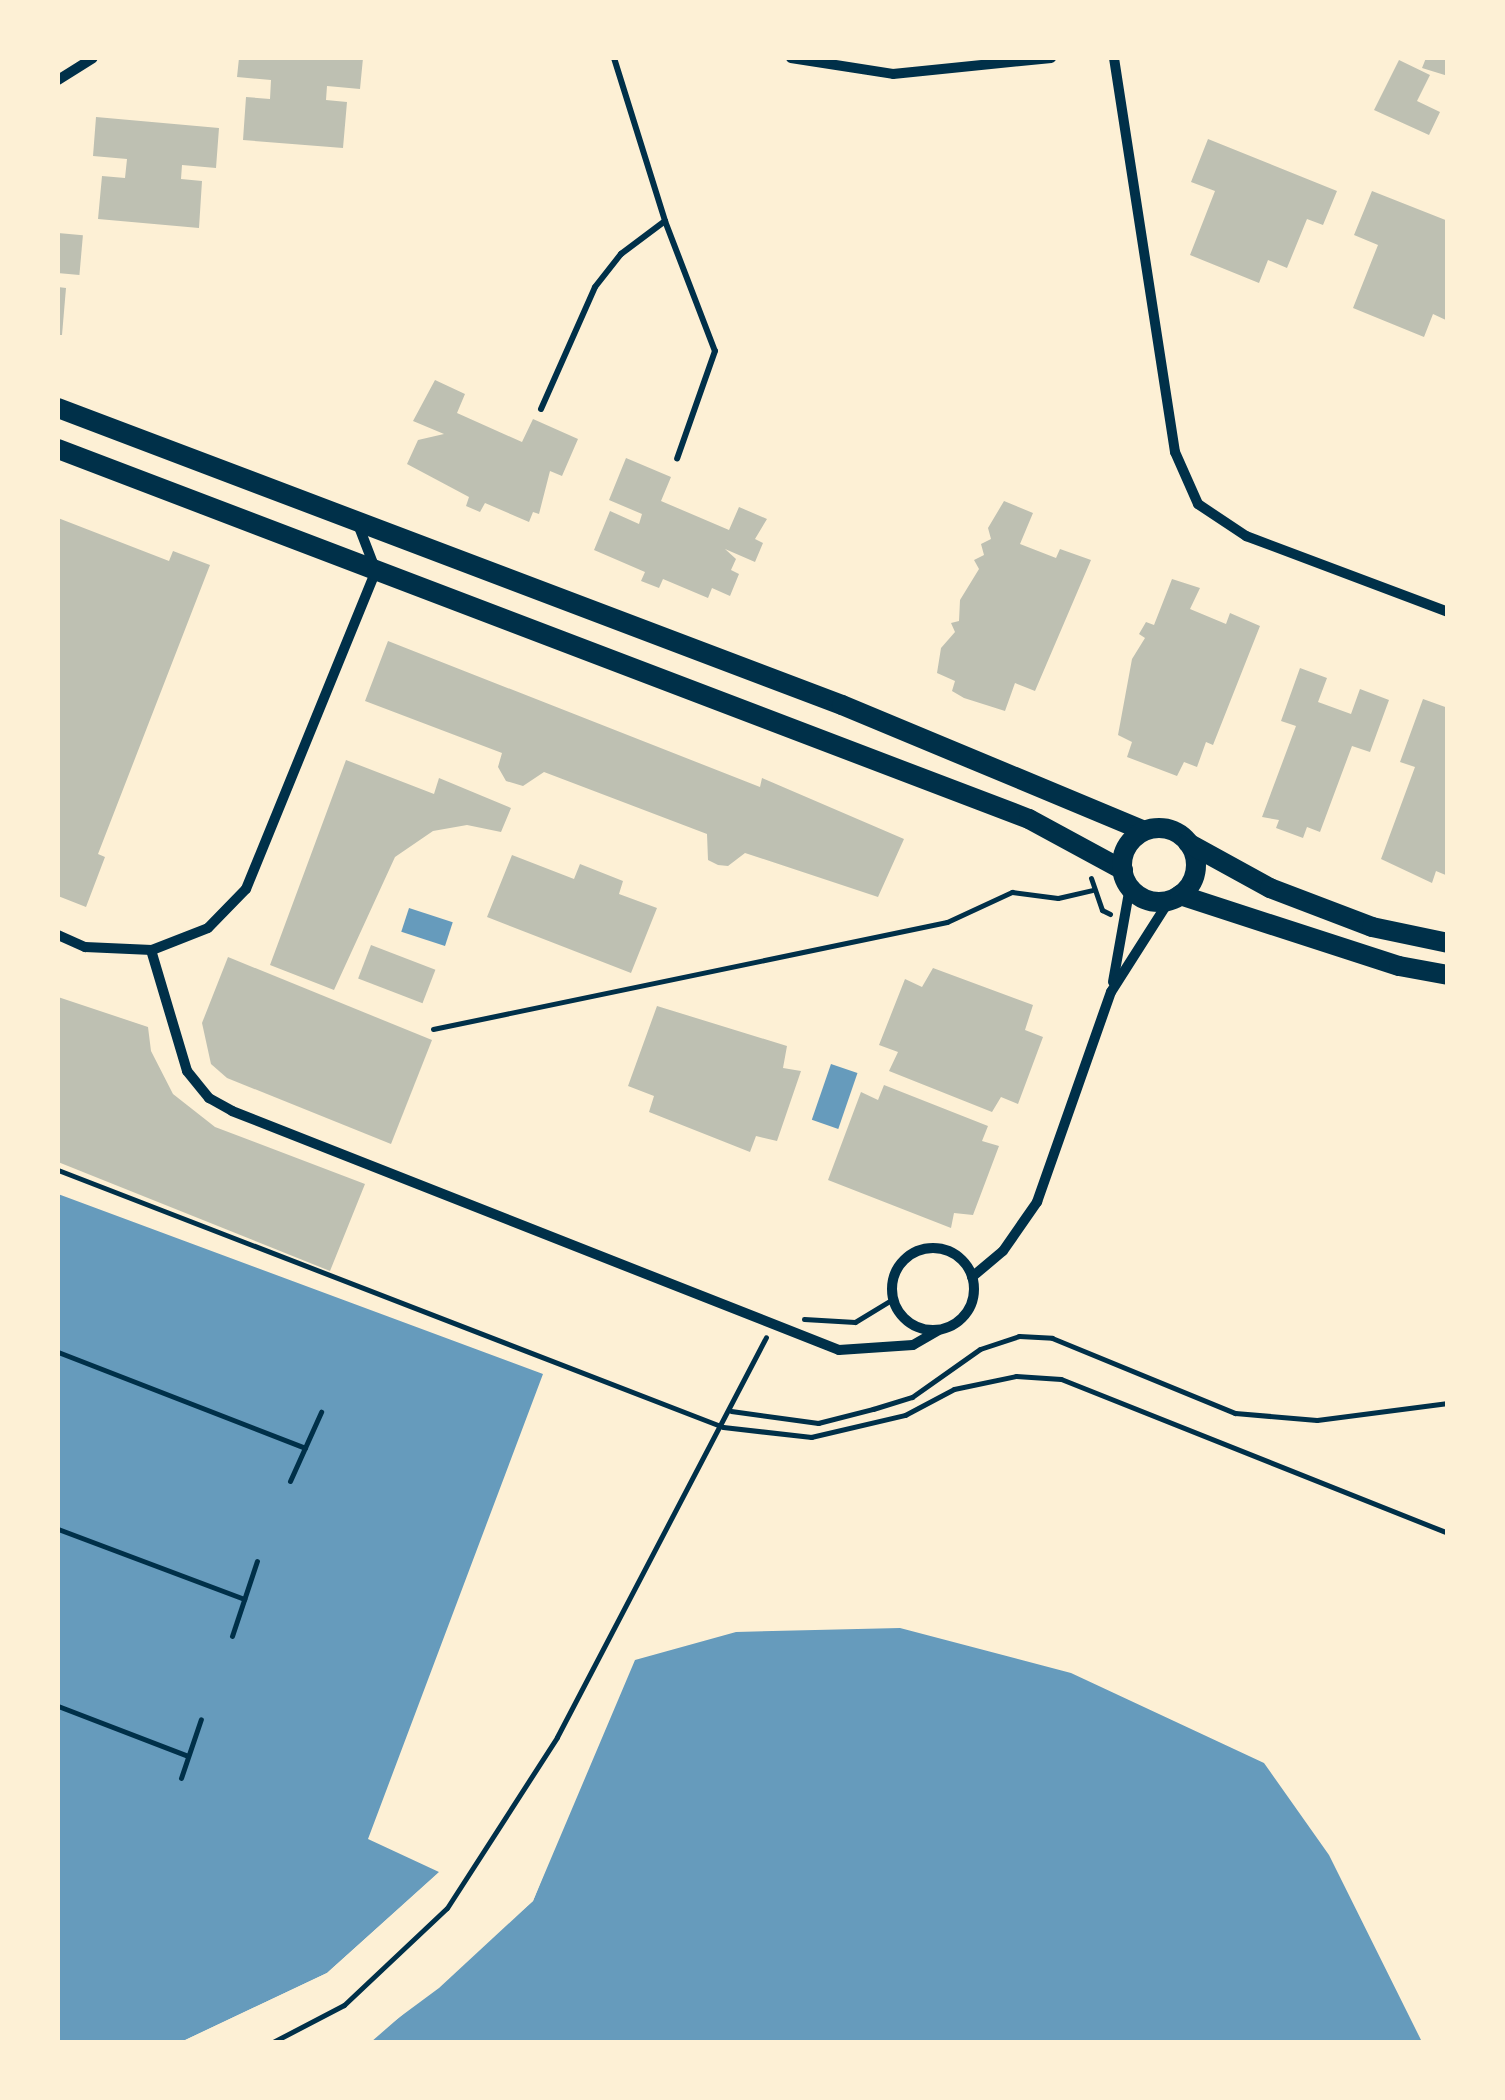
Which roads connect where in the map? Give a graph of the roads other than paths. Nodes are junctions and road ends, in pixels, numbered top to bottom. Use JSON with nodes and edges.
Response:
{"nodes":[{"id":1,"x":93,"y":58,"type":"edge"},
{"id":2,"x":614,"y":58,"type":"edge"},
{"id":3,"x":791,"y":58,"type":"edge"},
{"id":4,"x":1051,"y":58,"type":"edge"},
{"id":5,"x":1114,"y":58,"type":"edge"},
{"id":6,"x":58,"y":80,"type":"edge"},
{"id":7,"x":664,"y":221,"type":"junction"},
{"id":8,"x":58,"y":408,"type":"edge"},
{"id":9,"x":541,"y":409,"type":"dead end"},
{"id":10,"x":58,"y":449,"type":"edge"},
{"id":11,"x":677,"y":459,"type":"dead end"},
{"id":12,"x":359,"y":527,"type":"junction"},
{"id":13,"x":376,"y":571,"type":"junction"},
{"id":14,"x":1448,"y":612,"type":"edge"},
{"id":15,"x":1144,"y":832,"type":"junction"},
{"id":16,"x":1188,"y":843,"type":"junction"},
{"id":17,"x":1126,"y":879,"type":"junction"},
{"id":18,"x":1175,"y":898,"type":"junction"},
{"id":19,"x":58,"y":936,"type":"edge"},
{"id":20,"x":1448,"y":943,"type":"edge"},
{"id":21,"x":151,"y":950,"type":"junction"},
{"id":22,"x":1448,"y":975,"type":"edge"},
{"id":23,"x":1111,"y":992,"type":"junction"},
{"id":24,"x":972,"y":1277,"type":"junction"},
{"id":25,"x":938,"y":1330,"type":"junction"}],
"edges":[{"from":1,"to":6,"type":"street"},
{"from":2,"to":7,"type":"lane"},
{"from":3,"to":4,"type":"street"},
{"from":5,"to":14,"type":"street"},
{"from":7,"to":9,"type":"lane"},
{"from":7,"to":11,"type":"lane"},
{"from":8,"to":12,"type":"main road"},
{"from":10,"to":13,"type":"main road"},
{"from":12,"to":13,"type":"street"},
{"from":12,"to":15,"type":"main road"},
{"from":13,"to":17,"type":"main road"},
{"from":13,"to":21,"type":"street"},
{"from":15,"to":16,"type":"main road"},
{"from":15,"to":17,"type":"main road"},
{"from":16,"to":18,"type":"main road"},
{"from":16,"to":20,"type":"main road"},
{"from":17,"to":18,"type":"main road"},
{"from":17,"to":23,"type":"street"},
{"from":18,"to":22,"type":"main road"},
{"from":18,"to":23,"type":"street"},
{"from":19,"to":21,"type":"street"},
{"from":21,"to":25,"type":"street"},
{"from":23,"to":24,"type":"street"},
{"from":24,"to":25,"type":"street"},
{"from":24,"to":25,"type":"street"}]}
